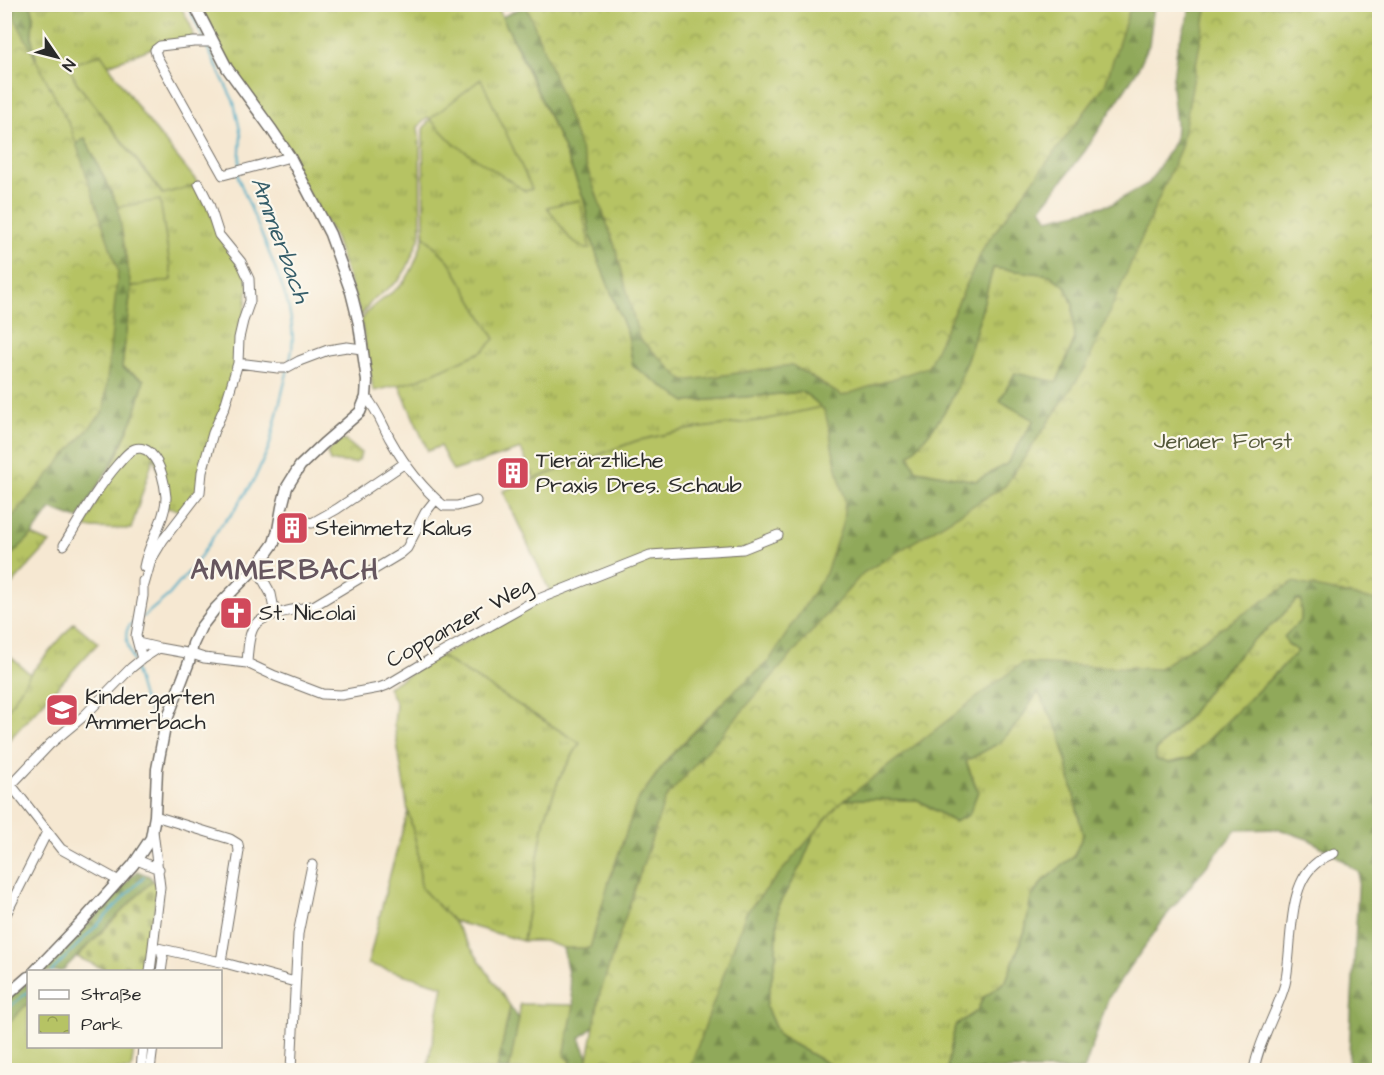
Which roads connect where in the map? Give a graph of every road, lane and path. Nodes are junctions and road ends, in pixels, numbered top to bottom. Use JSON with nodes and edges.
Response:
{"nodes":[{"id":1,"x":194,"y":4,"type":"edge"},
{"id":2,"x":213,"y":42,"type":"junction"},
{"id":3,"x":290,"y":157,"type":"junction"},
{"id":4,"x":199,"y":184,"type":"dead end"},
{"id":5,"x":362,"y":349,"type":"junction"},
{"id":6,"x":238,"y":363,"type":"junction"},
{"id":7,"x":366,"y":398,"type":"junction"},
{"id":8,"x":405,"y":463,"type":"junction"},
{"id":9,"x":436,"y":499,"type":"junction"},
{"id":10,"x":476,"y":501,"type":"dead end"},
{"id":11,"x":281,"y":515,"type":"junction"},
{"id":12,"x":778,"y":535,"type":"dead end"},
{"id":13,"x":64,"y":545,"type":"dead end"},
{"id":14,"x":256,"y":567,"type":"junction"},
{"id":15,"x":144,"y":585,"type":"junction"},
{"id":16,"x":275,"y":614,"type":"junction"},
{"id":17,"x":138,"y":643,"type":"junction"},
{"id":18,"x":159,"y":648,"type":"junction"},
{"id":19,"x":192,"y":654,"type":"junction"},
{"id":20,"x":137,"y":663,"type":"junction"},
{"id":21,"x":247,"y":663,"type":"junction"},
{"id":22,"x":155,"y":816,"type":"junction"},
{"id":23,"x":153,"y":831,"type":"junction"},
{"id":24,"x":47,"y":832,"type":"junction"},
{"id":25,"x":1334,"y":853,"type":"dead end"},
{"id":26,"x":137,"y":860,"type":"junction"},
{"id":27,"x":312,"y":865,"type":"dead end"},
{"id":28,"x":159,"y":869,"type":"junction"},
{"id":29,"x":119,"y":881,"type":"junction"},
{"id":30,"x":4,"y":918,"type":"edge"},
{"id":31,"x":157,"y":948,"type":"junction"},
{"id":32,"x":221,"y":962,"type":"junction"},
{"id":33,"x":36,"y":970,"type":"edge"},
{"id":34,"x":151,"y":970,"type":"edge"},
{"id":35,"x":162,"y":970,"type":"edge"},
{"id":36,"x":27,"y":978,"type":"edge"},
{"id":37,"x":295,"y":982,"type":"junction"},
{"id":38,"x":4,"y":998,"type":"edge"},
{"id":39,"x":144,"y":1048,"type":"edge"},
{"id":40,"x":153,"y":1048,"type":"edge"},
{"id":41,"x":141,"y":1071,"type":"edge"},
{"id":42,"x":150,"y":1071,"type":"edge"},
{"id":43,"x":291,"y":1071,"type":"edge"},
{"id":44,"x":1254,"y":1071,"type":"edge"}],
"edges":[{"from":1,"to":2,"type":"main road"},
{"from":2,"to":3,"type":"main road"},
{"from":2,"to":3,"type":"street"},
{"from":3,"to":5,"type":"main road"},
{"from":4,"to":6,"type":"street"},
{"from":5,"to":6,"type":"street"},
{"from":5,"to":7,"type":"main road"},
{"from":6,"to":15,"type":"street"},
{"from":7,"to":8,"type":"street"},
{"from":7,"to":11,"type":"main road"},
{"from":8,"to":9,"type":"street"},
{"from":8,"to":11,"type":"street"},
{"from":9,"to":10,"type":"street"},
{"from":9,"to":16,"type":"street"},
{"from":11,"to":14,"type":"main road"},
{"from":12,"to":21,"type":"street","name":"Coppanzer Weg"},
{"from":13,"to":15,"type":"street"},
{"from":14,"to":16,"type":"street"},
{"from":14,"to":19,"type":"main road"},
{"from":15,"to":17,"type":"street"},
{"from":16,"to":21,"type":"street"},
{"from":17,"to":18,"type":"street","name":"Coppanzer Weg"},
{"from":17,"to":20,"type":"street"},
{"from":18,"to":19,"type":"street","name":"Coppanzer Weg"},
{"from":18,"to":20,"type":"street"},
{"from":19,"to":21,"type":"street","name":"Coppanzer Weg"},
{"from":19,"to":22,"type":"main road"},
{"from":20,"to":24,"type":"street"},
{"from":22,"to":23,"type":"main road"},
{"from":22,"to":32,"type":"street"},
{"from":23,"to":26,"type":"main road"},
{"from":23,"to":28,"type":"street"},
{"from":24,"to":29,"type":"street"},
{"from":24,"to":30,"type":"street"},
{"from":25,"to":44,"type":"street"},
{"from":26,"to":28,"type":"street"},
{"from":26,"to":29,"type":"main road"},
{"from":27,"to":37,"type":"street"},
{"from":28,"to":31,"type":"street"},
{"from":29,"to":33,"type":"main road"},
{"from":31,"to":32,"type":"street"},
{"from":31,"to":34,"type":"street"},
{"from":31,"to":35,"type":"street"},
{"from":32,"to":37,"type":"street"},
{"from":36,"to":38,"type":"main road"},
{"from":37,"to":43,"type":"street"},
{"from":39,"to":41,"type":"street"},
{"from":40,"to":42,"type":"street"}]}
